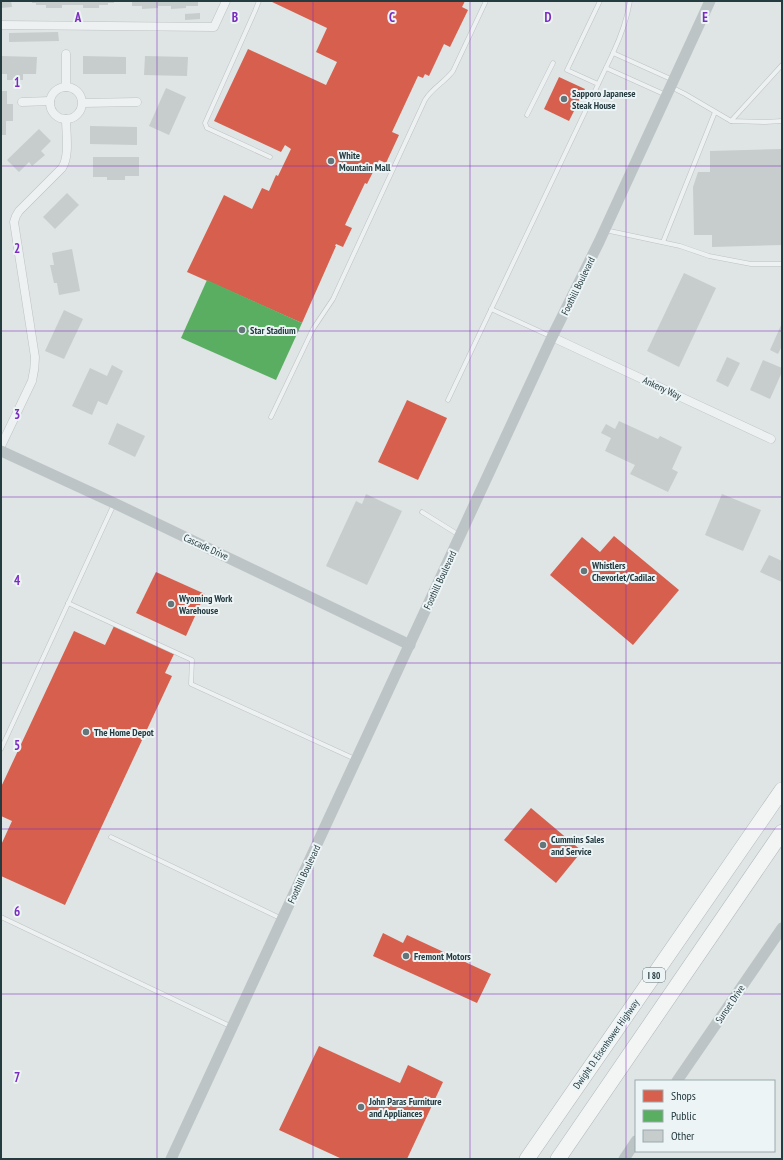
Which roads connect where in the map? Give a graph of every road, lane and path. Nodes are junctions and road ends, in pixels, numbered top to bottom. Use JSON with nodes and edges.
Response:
{"nodes":[{"id":1,"x":226,"y":1,"type":"edge"},
{"id":2,"x":259,"y":1,"type":"edge"},
{"id":3,"x":486,"y":1,"type":"edge"},
{"id":4,"x":600,"y":1,"type":"edge"},
{"id":5,"x":630,"y":1,"type":"edge"},
{"id":6,"x":710,"y":1,"type":"edge"},
{"id":7,"x":1,"y":25,"type":"edge"},
{"id":8,"x":613,"y":53,"type":"junction"},
{"id":9,"x":66,"y":54,"type":"dead end"},
{"id":10,"x":553,"y":63,"type":"dead end"},
{"id":11,"x":782,"y":66,"type":"edge"},
{"id":12,"x":606,"y":68,"type":"junction"},
{"id":13,"x":598,"y":84,"type":"junction"},
{"id":14,"x":66,"y":87,"type":"junction"},
{"id":15,"x":670,"y":88,"type":"junction"},
{"id":16,"x":50,"y":101,"type":"junction"},
{"id":17,"x":22,"y":102,"type":"dead end"},
{"id":18,"x":137,"y":102,"type":"dead end"},
{"id":19,"x":83,"y":103,"type":"junction"},
{"id":20,"x":715,"y":112,"type":"junction"},
{"id":21,"x":528,"y":115,"type":"dead end"},
{"id":22,"x":66,"y":119,"type":"junction"},
{"id":23,"x":731,"y":121,"type":"junction"},
{"id":24,"x":782,"y":121,"type":"edge"},
{"id":25,"x":270,"y":157,"type":"dead end"},
{"id":26,"x":605,"y":230,"type":"junction"},
{"id":27,"x":663,"y":242,"type":"junction"},
{"id":28,"x":782,"y":264,"type":"edge"},
{"id":29,"x":491,"y":309,"type":"junction"},
{"id":30,"x":552,"y":337,"type":"junction"},
{"id":31,"x":448,"y":400,"type":"dead end"},
{"id":32,"x":271,"y":417,"type":"dead end"},
{"id":33,"x":771,"y":439,"type":"dead end"},
{"id":34,"x":1,"y":446,"type":"edge"},
{"id":35,"x":1,"y":451,"type":"edge"},
{"id":36,"x":114,"y":503,"type":"junction"},
{"id":37,"x":422,"y":512,"type":"dead end"},
{"id":38,"x":461,"y":536,"type":"junction"},
{"id":39,"x":68,"y":603,"type":"junction"},
{"id":40,"x":410,"y":645,"type":"junction"},
{"id":41,"x":1,"y":749,"type":"edge"},
{"id":42,"x":357,"y":760,"type":"junction"},
{"id":43,"x":782,"y":789,"type":"edge"},
{"id":44,"x":782,"y":832,"type":"edge"},
{"id":45,"x":111,"y":837,"type":"dead end"},
{"id":46,"x":1,"y":917,"type":"edge"},
{"id":47,"x":283,"y":919,"type":"junction"},
{"id":48,"x":782,"y":928,"type":"edge"},
{"id":49,"x":232,"y":1027,"type":"junction"},
{"id":50,"x":678,"y":1080,"type":"edge"},
{"id":51,"x":635,"y":1142,"type":"edge"},
{"id":52,"x":171,"y":1159,"type":"edge"},
{"id":53,"x":526,"y":1159,"type":"edge"},
{"id":54,"x":558,"y":1159,"type":"edge"},
{"id":55,"x":624,"y":1159,"type":"edge"}],
"edges":[{"from":1,"to":7,"type":"street"},
{"from":2,"to":25,"type":"lane"},
{"from":3,"to":32,"type":"lane"},
{"from":4,"to":13,"type":"lane"},
{"from":5,"to":8,"type":"lane"},
{"from":6,"to":15,"type":"street","name":"Foothill Boulevard"},
{"from":8,"to":12,"type":"lane"},
{"from":8,"to":15,"type":"lane"},
{"from":9,"to":14,"type":"street"},
{"from":10,"to":21,"type":"lane"},
{"from":11,"to":23,"type":"lane"},
{"from":12,"to":13,"type":"lane"},
{"from":12,"to":15,"type":"lane"},
{"from":13,"to":29,"type":"lane"},
{"from":14,"to":16,"type":"street"},
{"from":14,"to":19,"type":"street"},
{"from":15,"to":20,"type":"lane"},
{"from":15,"to":26,"type":"street","name":"Foothill Boulevard"},
{"from":16,"to":17,"type":"street"},
{"from":16,"to":22,"type":"street"},
{"from":18,"to":19,"type":"street"},
{"from":19,"to":22,"type":"street"},
{"from":20,"to":23,"type":"lane"},
{"from":20,"to":27,"type":"lane"},
{"from":22,"to":34,"type":"street"},
{"from":23,"to":24,"type":"lane"},
{"from":26,"to":27,"type":"lane"},
{"from":26,"to":30,"type":"street","name":"Foothill Boulevard"},
{"from":27,"to":28,"type":"lane"},
{"from":29,"to":30,"type":"lane"},
{"from":29,"to":31,"type":"lane"},
{"from":30,"to":33,"type":"street","name":"Ankeny Way"},
{"from":30,"to":38,"type":"street","name":"Foothill Boulevard"},
{"from":35,"to":36,"type":"street","name":"Cascade Drive"},
{"from":36,"to":39,"type":"lane"},
{"from":36,"to":40,"type":"street","name":"Cascade Drive"},
{"from":37,"to":38,"type":"lane"},
{"from":38,"to":40,"type":"street","name":"Foothill Boulevard"},
{"from":39,"to":41,"type":"lane"},
{"from":39,"to":42,"type":"lane"},
{"from":40,"to":42,"type":"street","name":"Foothill Boulevard"},
{"from":42,"to":47,"type":"street","name":"Foothill Boulevard"},
{"from":43,"to":53,"type":"highway","name":"Dwight D. Eisenhower Highway","number":"I 80"},
{"from":44,"to":54,"type":"highway","number":"I 80"},
{"from":45,"to":47,"type":"lane"},
{"from":46,"to":49,"type":"lane"},
{"from":47,"to":49,"type":"street","name":"Foothill Boulevard"},
{"from":48,"to":50,"type":"street","name":"Sunset Drive"},
{"from":49,"to":52,"type":"street","name":"Foothill Boulevard"},
{"from":51,"to":55,"type":"street"}]}
